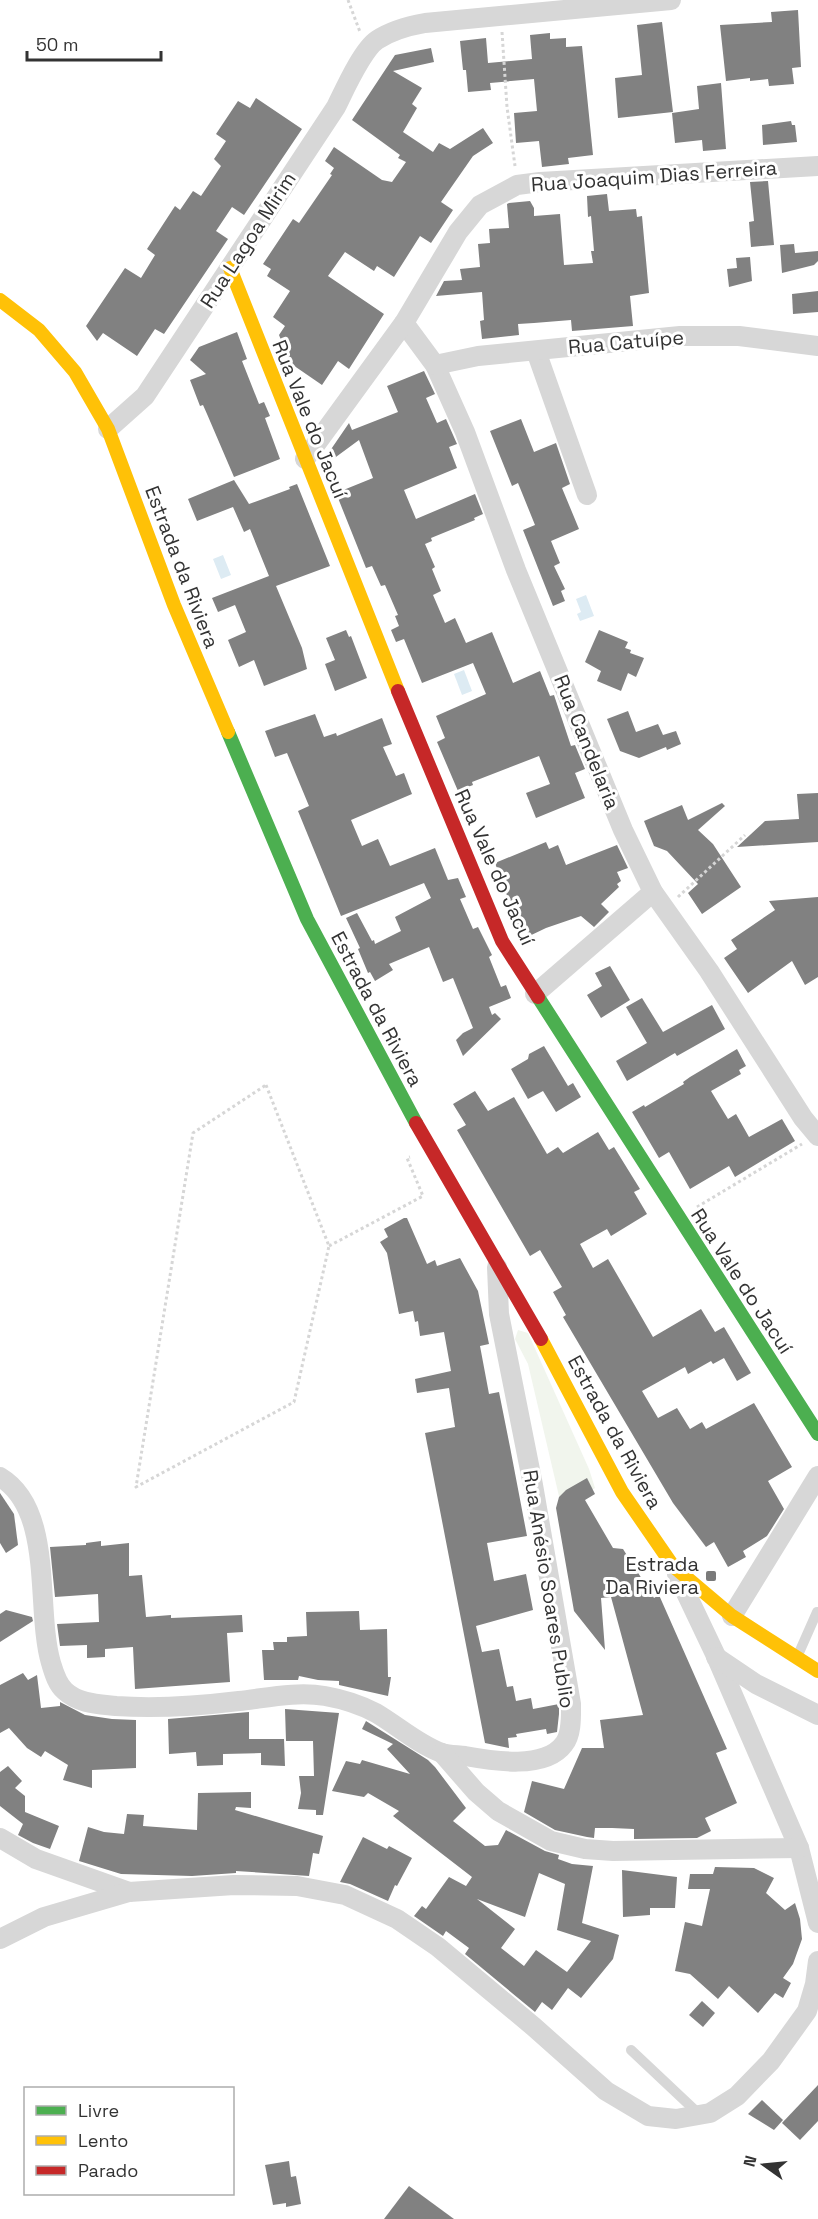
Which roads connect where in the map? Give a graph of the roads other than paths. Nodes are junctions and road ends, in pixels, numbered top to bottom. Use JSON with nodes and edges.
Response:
{"nodes":[{"id":1,"x":671,"y":0,"type":"edge"},
{"id":2,"x":818,"y":166,"type":"edge"},
{"id":3,"x":230,"y":268,"type":"junction"},
{"id":4,"x":2,"y":301,"type":"edge"},
{"id":5,"x":0,"y":322,"type":"edge"},
{"id":6,"x":404,"y":323,"type":"junction"},
{"id":7,"x":818,"y":346,"type":"edge"},
{"id":8,"x":536,"y":351,"type":"junction"},
{"id":9,"x":435,"y":365,"type":"junction"},
{"id":10,"x":108,"y":429,"type":"junction"},
{"id":11,"x":305,"y":459,"type":"junction"},
{"id":12,"x":587,"y":495,"type":"dead end"},
{"id":13,"x":652,"y":892,"type":"junction"},
{"id":14,"x":535,"y":994,"type":"junction"},
{"id":15,"x":817,"y":1136,"type":"edge"},
{"id":16,"x":496,"y":1258,"type":"junction"},
{"id":17,"x":818,"y":1434,"type":"edge"},
{"id":18,"x":818,"y":1476,"type":"edge"},
{"id":19,"x":0,"y":1477,"type":"edge"},
{"id":20,"x":673,"y":1566,"type":"junction"},
{"id":21,"x":817,"y":1612,"type":"edge"},
{"id":22,"x":732,"y":1616,"type":"junction"},
{"id":23,"x":716,"y":1656,"type":"junction"},
{"id":24,"x":797,"y":1659,"type":"junction"},
{"id":25,"x":818,"y":1671,"type":"edge"},
{"id":26,"x":818,"y":1715,"type":"edge"},
{"id":27,"x":442,"y":1753,"type":"junction"},
{"id":28,"x":0,"y":1838,"type":"edge"},
{"id":29,"x":799,"y":1848,"type":"junction"},
{"id":30,"x":129,"y":1892,"type":"junction"},
{"id":31,"x":818,"y":1923,"type":"edge"},
{"id":32,"x":0,"y":1939,"type":"edge"},
{"id":33,"x":818,"y":1961,"type":"edge"},
{"id":34,"x":631,"y":2050,"type":"dead end"},
{"id":35,"x":700,"y":2115,"type":"junction"}],
"edges":[{"from":1,"to":3,"type":"street","name":"Rua Lagoa Mirim"},
{"from":2,"to":6,"type":"street","name":"Rua Joaquim Dias Ferreira"},
{"from":3,"to":10,"type":"street","name":"Rua Lagoa Mirim"},
{"from":3,"to":11,"type":"street","name":"Rua Vale do Jacuí"},
{"from":4,"to":5,"type":"street"},
{"from":4,"to":10,"type":"street","name":"Estrada da Riviera"},
{"from":6,"to":9,"type":"street","name":"Rua Candelaria"},
{"from":6,"to":11,"type":"street","name":"Rua Joaquim Dias Ferreira"},
{"from":7,"to":8,"type":"street","name":"Rua Catuípe"},
{"from":8,"to":9,"type":"street","name":"Rua Catuípe"},
{"from":8,"to":12,"type":"street"},
{"from":9,"to":13,"type":"street","name":"Rua Candelaria"},
{"from":10,"to":16,"type":"street","name":"Estrada da Riviera"},
{"from":11,"to":14,"type":"street","name":"Rua Vale do Jacuí"},
{"from":13,"to":14,"type":"street"},
{"from":13,"to":15,"type":"street","name":"Rua Candelaria"},
{"from":14,"to":17,"type":"street","name":"Rua Vale do Jacuí"},
{"from":16,"to":20,"type":"street","name":"Estrada da Riviera"},
{"from":16,"to":27,"type":"street","name":"Rua Anésio Soares Publio"},
{"from":18,"to":22,"type":"street"},
{"from":19,"to":27,"type":"street","name":"Rua Anésio Soares Publio"},
{"from":20,"to":22,"type":"street","name":"Estrada da Riviera"},
{"from":20,"to":23,"type":"street"},
{"from":21,"to":24,"type":"lane"},
{"from":22,"to":24,"type":"street","name":"Estrada da Riviera"},
{"from":23,"to":26,"type":"street"},
{"from":23,"to":29,"type":"street"},
{"from":24,"to":25,"type":"street","name":"Estrada da Riviera"},
{"from":27,"to":29,"type":"street"},
{"from":28,"to":30,"type":"street"},
{"from":29,"to":31,"type":"street"},
{"from":30,"to":32,"type":"street"},
{"from":30,"to":35,"type":"street"},
{"from":33,"to":35,"type":"street"},
{"from":34,"to":35,"type":"lane"}]}
